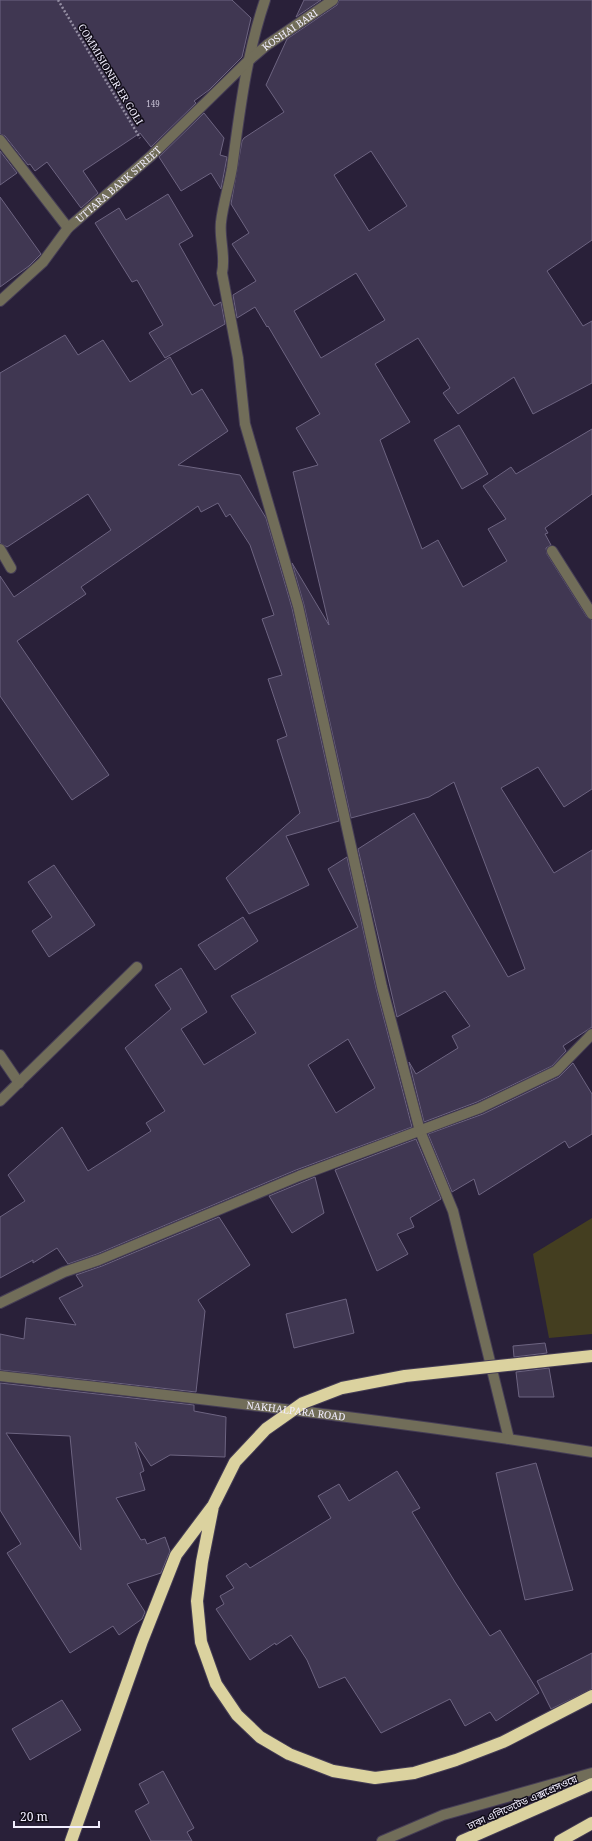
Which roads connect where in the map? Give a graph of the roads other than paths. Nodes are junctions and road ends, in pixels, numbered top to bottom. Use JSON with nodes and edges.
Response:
{"nodes":[{"id":1,"x":265,"y":0,"type":"edge"},
{"id":2,"x":333,"y":0,"type":"edge"},
{"id":3,"x":247,"y":62,"type":"junction"},
{"id":4,"x":0,"y":140,"type":"edge"},
{"id":5,"x":68,"y":228,"type":"junction"},
{"id":6,"x":0,"y":301,"type":"edge"},
{"id":7,"x":0,"y":549,"type":"edge"},
{"id":8,"x":552,"y":551,"type":"dead end"},
{"id":9,"x":11,"y":568,"type":"dead end"},
{"id":10,"x":592,"y":614,"type":"edge"},
{"id":11,"x":137,"y":967,"type":"dead end"},
{"id":12,"x":592,"y":1034,"type":"edge"},
{"id":13,"x":0,"y":1055,"type":"edge"},
{"id":14,"x":19,"y":1083,"type":"junction"},
{"id":15,"x":0,"y":1101,"type":"edge"},
{"id":16,"x":420,"y":1132,"type":"junction"},
{"id":17,"x":0,"y":1303,"type":"edge"},
{"id":18,"x":592,"y":1356,"type":"edge"},
{"id":19,"x":0,"y":1376,"type":"edge"},
{"id":20,"x":509,"y":1439,"type":"junction"},
{"id":21,"x":592,"y":1452,"type":"edge"},
{"id":22,"x":213,"y":1506,"type":"junction"},
{"id":23,"x":592,"y":1696,"type":"edge"},
{"id":24,"x":592,"y":1773,"type":"edge"},
{"id":25,"x":592,"y":1784,"type":"edge"},
{"id":26,"x":592,"y":1823,"type":"edge"},
{"id":27,"x":71,"y":1841,"type":"edge"},
{"id":28,"x":382,"y":1841,"type":"edge"},
{"id":29,"x":462,"y":1841,"type":"edge"},
{"id":30,"x":560,"y":1841,"type":"edge"}],
"edges":[{"from":1,"to":3,"type":"street"},
{"from":2,"to":3,"type":"street","name":"KOSHAI BARI"},
{"from":3,"to":5,"type":"street","name":"UTTARA BANK STREET"},
{"from":3,"to":16,"type":"street"},
{"from":4,"to":5,"type":"street","name":"UTTARA BANK STREET"},
{"from":5,"to":6,"type":"street"},
{"from":7,"to":9,"type":"street"},
{"from":8,"to":10,"type":"street"},
{"from":11,"to":14,"type":"street"},
{"from":12,"to":16,"type":"street"},
{"from":13,"to":14,"type":"street"},
{"from":14,"to":15,"type":"street"},
{"from":16,"to":17,"type":"street"},
{"from":16,"to":20,"type":"street"},
{"from":18,"to":22,"type":"highway","bridge":true},
{"from":19,"to":20,"type":"street","name":"NAKHALPARA ROAD"},
{"from":20,"to":21,"type":"street","name":"NAKHALPARA ROAD"},
{"from":22,"to":23,"type":"highway"},
{"from":22,"to":27,"type":"highway"},
{"from":24,"to":28,"type":"street"},
{"from":25,"to":29,"type":"highway","name":"ঢাকা এলিভেটেড এক্সপ্রেসওয়ে"},
{"from":26,"to":30,"type":"highway"}]}
